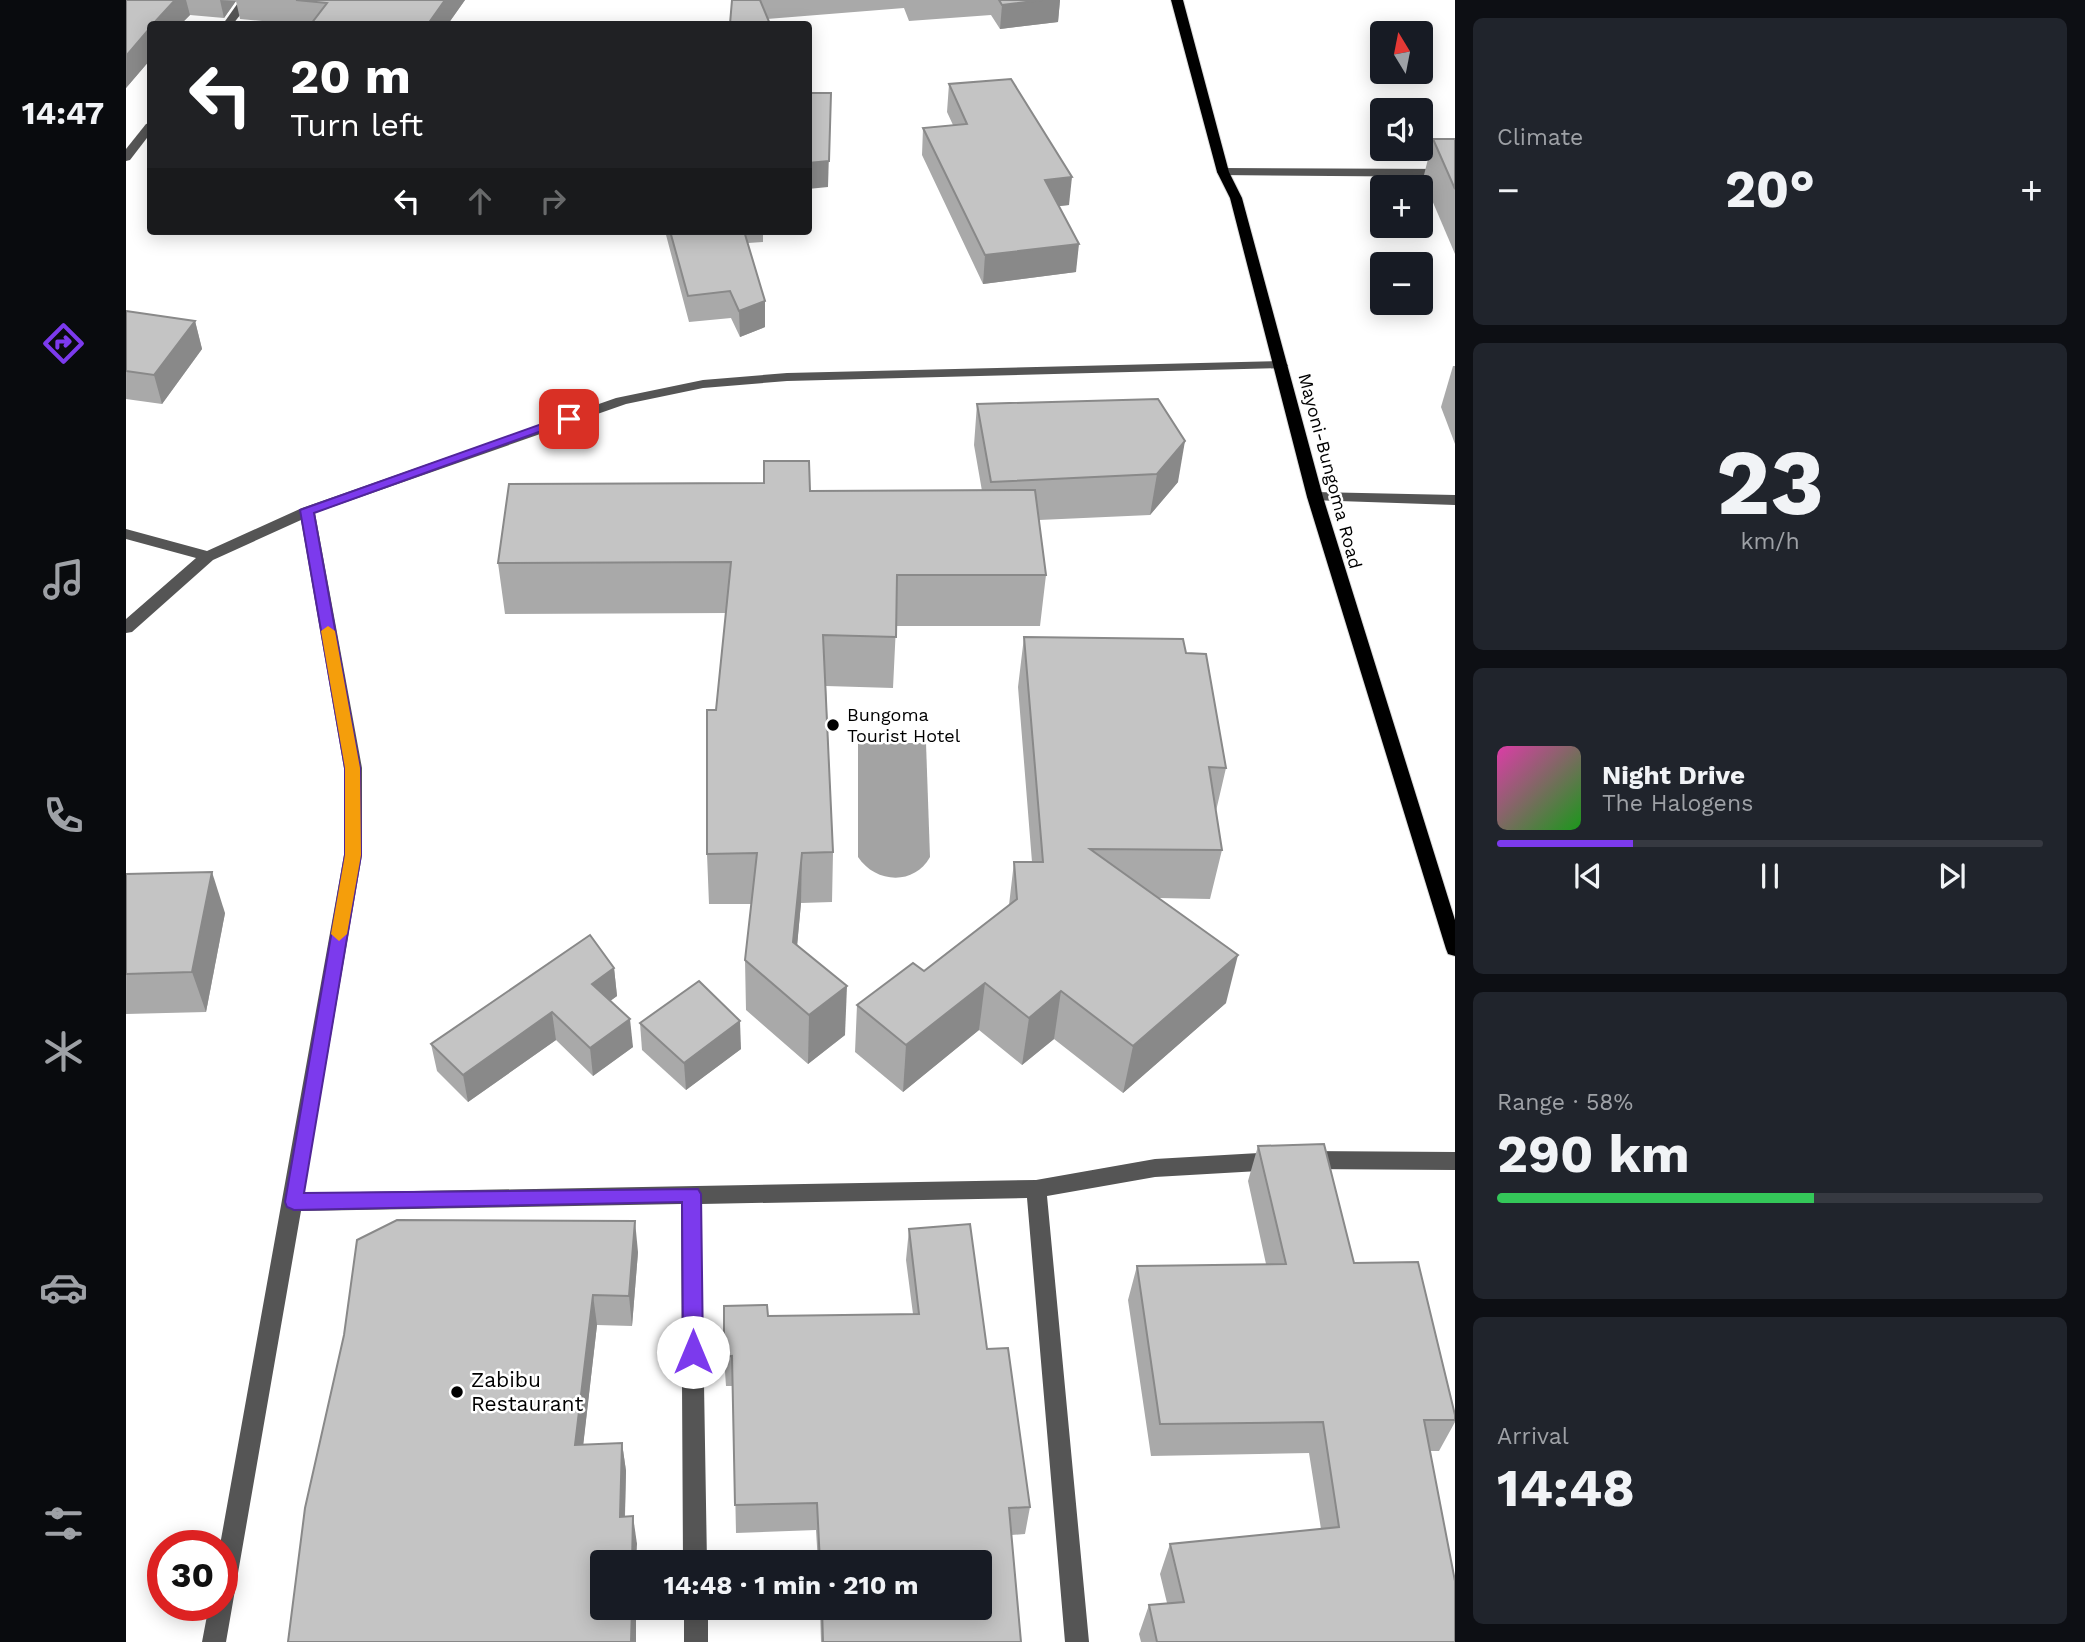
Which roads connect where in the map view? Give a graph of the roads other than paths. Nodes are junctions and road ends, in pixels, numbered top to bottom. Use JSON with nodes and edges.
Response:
{"nodes":[{"id":1,"x":246,"y":0,"type":"edge"},
{"id":2,"x":1177,"y":0,"type":"edge"},
{"id":3,"x":230,"y":21,"type":"edge"},
{"id":4,"x":147,"y":131,"type":"edge"},
{"id":5,"x":126,"y":157,"type":"edge"},
{"id":6,"x":1223,"y":172,"type":"junction"},
{"id":7,"x":1455,"y":173,"type":"edge"},
{"id":8,"x":1281,"y":365,"type":"junction"},
{"id":9,"x":1315,"y":497,"type":"junction"},
{"id":10,"x":1455,"y":500,"type":"edge"},
{"id":11,"x":307,"y":510,"type":"junction"},
{"id":12,"x":126,"y":534,"type":"edge"},
{"id":13,"x":208,"y":556,"type":"junction"},
{"id":14,"x":126,"y":628,"type":"edge"},
{"id":15,"x":1455,"y":949,"type":"edge"},
{"id":16,"x":1455,"y":1161,"type":"edge"},
{"id":17,"x":1036,"y":1189,"type":"junction"},
{"id":18,"x":691,"y":1194,"type":"junction"},
{"id":19,"x":294,"y":1202,"type":"junction"},
{"id":20,"x":234,"y":1530,"type":"edge"},
{"id":21,"x":695,"y":1550,"type":"edge"},
{"id":22,"x":696,"y":1620,"type":"edge"},
{"id":23,"x":218,"y":1621,"type":"edge"},
{"id":24,"x":214,"y":1642,"type":"edge"},
{"id":25,"x":696,"y":1642,"type":"edge"},
{"id":26,"x":1077,"y":1642,"type":"edge"}],
"edges":[{"from":1,"to":3,"type":"street"},
{"from":2,"to":6,"type":"main road","name":"Mayoni-Bungoma Road"},
{"from":4,"to":5,"type":"street"},
{"from":6,"to":7,"type":"street"},
{"from":6,"to":8,"type":"main road","name":"Mayoni-Bungoma Road"},
{"from":8,"to":9,"type":"main road","name":"Mayoni-Bungoma Road"},
{"from":8,"to":11,"type":"street"},
{"from":9,"to":10,"type":"street"},
{"from":9,"to":15,"type":"main road","name":"Mayoni-Bungoma Road"},
{"from":11,"to":13,"type":"street"},
{"from":11,"to":19,"type":"street"},
{"from":12,"to":13,"type":"street"},
{"from":13,"to":14,"type":"street"},
{"from":16,"to":17,"type":"street"},
{"from":17,"to":18,"type":"street"},
{"from":17,"to":26,"type":"street"},
{"from":18,"to":19,"type":"street"},
{"from":18,"to":21,"type":"street"},
{"from":19,"to":20,"type":"street"},
{"from":22,"to":25,"type":"street"},
{"from":23,"to":24,"type":"street"}]}
